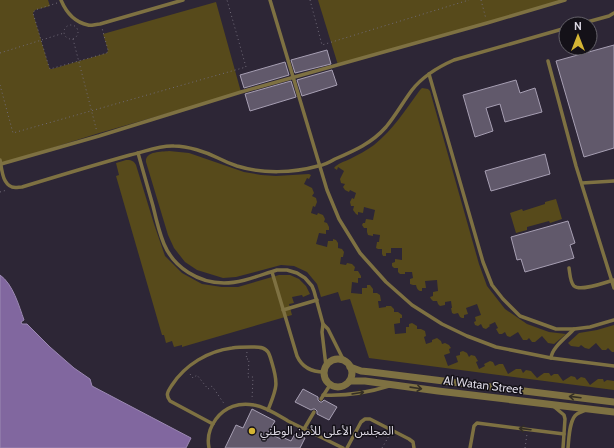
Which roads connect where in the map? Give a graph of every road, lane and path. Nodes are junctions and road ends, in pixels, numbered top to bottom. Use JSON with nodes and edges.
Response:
{"nodes":[{"id":1,"x":183,"y":0,"type":"edge"},
{"id":2,"x":227,"y":0,"type":"edge"},
{"id":3,"x":270,"y":0,"type":"edge"},
{"id":4,"x":310,"y":0,"type":"edge"},
{"id":5,"x":469,"y":0,"type":"edge"},
{"id":6,"x":481,"y":0,"type":"edge"},
{"id":7,"x":565,"y":0,"type":"edge"},
{"id":8,"x":61,"y":1,"type":"edge"},
{"id":9,"x":614,"y":13,"type":"edge"},
{"id":10,"x":598,"y":19,"type":"edge"},
{"id":11,"x":487,"y":23,"type":"junction"},
{"id":12,"x":100,"y":24,"type":"junction"},
{"id":13,"x":558,"y":30,"type":"edge"},
{"id":14,"x":64,"y":33,"type":"junction"},
{"id":15,"x":73,"y":38,"type":"junction"},
{"id":16,"x":41,"y":40,"type":"junction"},
{"id":17,"x":0,"y":53,"type":"edge"},
{"id":18,"x":79,"y":61,"type":"junction"},
{"id":19,"x":548,"y":61,"type":"dead end"},
{"id":20,"x":429,"y":74,"type":"junction"},
{"id":21,"x":293,"y":77,"type":"junction"},
{"id":22,"x":0,"y":85,"type":"edge"},
{"id":23,"x":92,"y":111,"type":"junction"},
{"id":24,"x":99,"y":136,"type":"junction"},
{"id":25,"x":138,"y":153,"type":"junction"},
{"id":26,"x":1,"y":162,"type":"edge"},
{"id":27,"x":320,"y":166,"type":"junction"},
{"id":28,"x":614,"y":182,"type":"edge"},
{"id":29,"x":582,"y":183,"type":"junction"},
{"id":30,"x":569,"y":268,"type":"dead end"},
{"id":31,"x":272,"y":272,"type":"junction"},
{"id":32,"x":613,"y":280,"type":"edge"},
{"id":33,"x":614,"y":288,"type":"edge"},
{"id":34,"x":317,"y":300,"type":"junction"},
{"id":35,"x":283,"y":310,"type":"junction"},
{"id":36,"x":614,"y":320,"type":"edge"},
{"id":37,"x":323,"y":324,"type":"junction"},
{"id":38,"x":574,"y":329,"type":"junction"},
{"id":39,"x":331,"y":336,"type":"junction"},
{"id":40,"x":323,"y":339,"type":"junction"},
{"id":41,"x":247,"y":347,"type":"junction"},
{"id":42,"x":551,"y":358,"type":"junction"},
{"id":43,"x":344,"y":361,"type":"junction"},
{"id":44,"x":614,"y":366,"type":"edge"},
{"id":45,"x":350,"y":367,"type":"junction"},
{"id":46,"x":186,"y":369,"type":"junction"},
{"id":47,"x":325,"y":369,"type":"junction"},
{"id":48,"x":350,"y":381,"type":"junction"},
{"id":49,"x":330,"y":385,"type":"junction"},
{"id":50,"x":392,"y":385,"type":"junction"},
{"id":51,"x":614,"y":402,"type":"edge"},
{"id":52,"x":252,"y":405,"type":"junction"},
{"id":53,"x":551,"y":405,"type":"junction"},
{"id":54,"x":228,"y":408,"type":"junction"},
{"id":55,"x":588,"y":409,"type":"junction"},
{"id":56,"x":268,"y":410,"type":"junction"},
{"id":57,"x":314,"y":412,"type":"dead end"},
{"id":58,"x":614,"y":412,"type":"edge"},
{"id":59,"x":213,"y":424,"type":"junction"},
{"id":60,"x":304,"y":429,"type":"junction"},
{"id":61,"x":528,"y":429,"type":"junction"},
{"id":62,"x":392,"y":430,"type":"junction"},
{"id":63,"x":564,"y":434,"type":"junction"},
{"id":64,"x":209,"y":448,"type":"edge"},
{"id":65,"x":343,"y":448,"type":"edge"},
{"id":66,"x":347,"y":448,"type":"edge"},
{"id":67,"x":382,"y":448,"type":"edge"},
{"id":68,"x":414,"y":448,"type":"edge"},
{"id":69,"x":470,"y":448,"type":"edge"},
{"id":70,"x":525,"y":448,"type":"edge"},
{"id":71,"x":562,"y":448,"type":"edge"},
{"id":72,"x":568,"y":448,"type":"edge"}],
"edges":[{"from":1,"to":12,"type":"lane"},
{"from":2,"to":23,"type":"path"},
{"from":3,"to":21,"type":"lane"},
{"from":4,"to":5,"type":"path"},
{"from":6,"to":11,"type":"path"},
{"from":7,"to":11,"type":"lane"},
{"from":8,"to":12,"type":"lane"},
{"from":8,"to":16,"type":"path"},
{"from":9,"to":10,"type":"lane"},
{"from":11,"to":21,"type":"lane"},
{"from":12,"to":18,"type":"path"},
{"from":13,"to":20,"type":"lane"},
{"from":14,"to":15,"type":"path"},
{"from":14,"to":15,"type":"path"},
{"from":14,"to":16,"type":"path"},
{"from":15,"to":18,"type":"path"},
{"from":16,"to":17,"type":"path"},
{"from":16,"to":18,"type":"path"},
{"from":18,"to":23,"type":"path"},
{"from":19,"to":29,"type":"lane"},
{"from":20,"to":27,"type":"lane"},
{"from":20,"to":38,"type":"lane"},
{"from":21,"to":24,"type":"lane"},
{"from":21,"to":27,"type":"lane"},
{"from":22,"to":23,"type":"path"},
{"from":23,"to":24,"type":"path"},
{"from":24,"to":26,"type":"lane"},
{"from":25,"to":26,"type":"lane"},
{"from":25,"to":27,"type":"lane"},
{"from":25,"to":31,"type":"lane"},
{"from":27,"to":42,"type":"lane"},
{"from":28,"to":29,"type":"lane"},
{"from":29,"to":32,"type":"lane"},
{"from":30,"to":32,"type":"lane"},
{"from":31,"to":34,"type":"lane"},
{"from":31,"to":35,"type":"lane"},
{"from":32,"to":33,"type":"lane"},
{"from":34,"to":35,"type":"lane"},
{"from":34,"to":37,"type":"lane"},
{"from":35,"to":47,"type":"lane"},
{"from":36,"to":38,"type":"lane"},
{"from":37,"to":39,"type":"lane"},
{"from":37,"to":40,"type":"lane"},
{"from":38,"to":42,"type":"lane"},
{"from":39,"to":40,"type":"lane"},
{"from":39,"to":43,"type":"lane"},
{"from":40,"to":47,"type":"lane"},
{"from":41,"to":46,"type":"lane"},
{"from":41,"to":52,"type":"path"},
{"from":41,"to":56,"type":"lane"},
{"from":42,"to":44,"type":"lane"},
{"from":43,"to":45,"type":"street"},
{"from":43,"to":47,"type":"street"},
{"from":45,"to":48,"type":"street"},
{"from":51,"to":45,"type":"street","name":"Al Watan Street","one_way":true},
{"from":46,"to":54,"type":"path"},
{"from":46,"to":59,"type":"lane"},
{"from":47,"to":49,"type":"street"},
{"from":48,"to":49,"type":"street"},
{"from":48,"to":50,"type":"street","name":"Al Watan Street"},
{"from":49,"to":50,"type":"lane","one_way":true},
{"from":50,"to":53,"type":"street","name":"Al Watan Street","one_way":true},
{"from":52,"to":54,"type":"lane"},
{"from":52,"to":56,"type":"lane"},
{"from":53,"to":55,"type":"street","name":"Al Watan Street"},
{"from":53,"to":63,"type":"lane"},
{"from":54,"to":59,"type":"lane"},
{"from":55,"to":58,"type":"street","name":"Al Watan Street"},
{"from":55,"to":72,"type":"lane"},
{"from":56,"to":60,"type":"lane"},
{"from":57,"to":60,"type":"lane"},
{"from":59,"to":64,"type":"lane"},
{"from":60,"to":65,"type":"lane"},
{"from":61,"to":63,"type":"lane"},
{"from":61,"to":69,"type":"lane","one_way":true},
{"from":61,"to":70,"type":"path"},
{"from":62,"to":66,"type":"lane"},
{"from":62,"to":67,"type":"path"},
{"from":62,"to":68,"type":"lane"},
{"from":63,"to":71,"type":"lane"}]}
